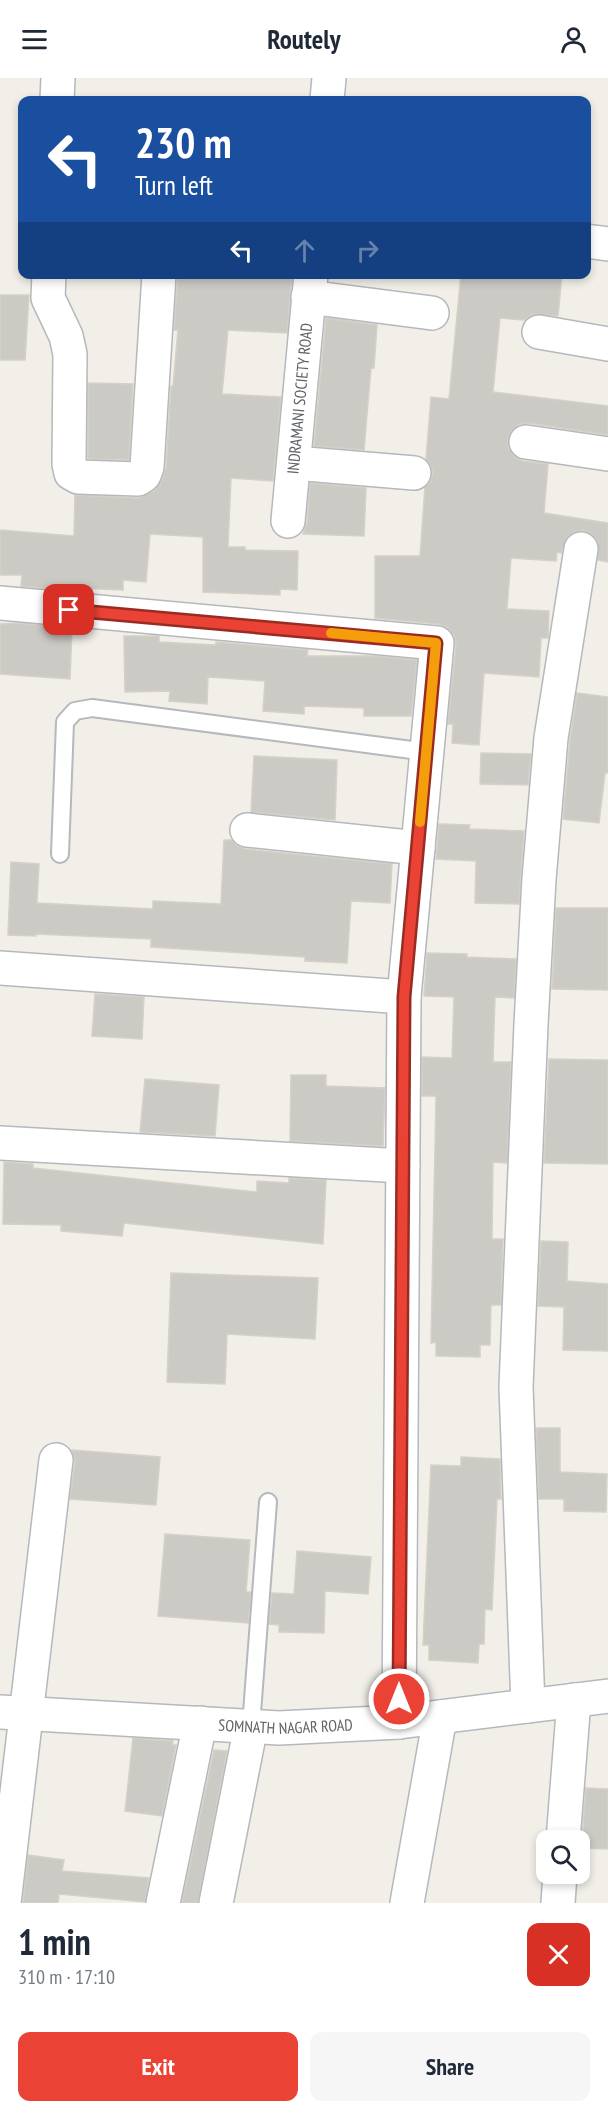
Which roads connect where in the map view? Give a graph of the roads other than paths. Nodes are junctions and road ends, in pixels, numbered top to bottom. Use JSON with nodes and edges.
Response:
{"nodes":[{"id":1,"x":58,"y":78,"type":"edge"},
{"id":2,"x":329,"y":78,"type":"edge"},
{"id":3,"x":57,"y":96,"type":"edge"},
{"id":4,"x":327,"y":96,"type":"edge"},
{"id":5,"x":591,"y":242,"type":"edge"},
{"id":6,"x":608,"y":244,"type":"edge"},
{"id":7,"x":49,"y":279,"type":"edge"},
{"id":8,"x":159,"y":279,"type":"edge"},
{"id":9,"x":310,"y":286,"type":"edge"},
{"id":10,"x":432,"y":313,"type":"dead end"},
{"id":11,"x":539,"y":332,"type":"dead end"},
{"id":12,"x":608,"y":344,"type":"edge"},
{"id":13,"x":525,"y":442,"type":"dead end"},
{"id":14,"x":608,"y":454,"type":"edge"},
{"id":15,"x":294,"y":464,"type":"junction"},
{"id":16,"x":414,"y":473,"type":"dead end"},
{"id":17,"x":288,"y":521,"type":"dead end"},
{"id":18,"x":581,"y":549,"type":"dead end"},
{"id":19,"x":0,"y":603,"type":"edge"},
{"id":20,"x":427,"y":752,"type":"junction"},
{"id":21,"x":247,"y":831,"type":"dead end"},
{"id":22,"x":418,"y":849,"type":"junction"},
{"id":23,"x":60,"y":854,"type":"dead end"},
{"id":24,"x":0,"y":968,"type":"edge"},
{"id":25,"x":404,"y":997,"type":"junction"},
{"id":26,"x":0,"y":1143,"type":"edge"},
{"id":27,"x":403,"y":1166,"type":"junction"},
{"id":28,"x":56,"y":1460,"type":"dead end"},
{"id":29,"x":268,"y":1502,"type":"dead end"},
{"id":30,"x":608,"y":1696,"type":"edge"},
{"id":31,"x":574,"y":1700,"type":"junction"},
{"id":32,"x":528,"y":1706,"type":"junction"},
{"id":33,"x":13,"y":1712,"type":"edge"},
{"id":34,"x":441,"y":1717,"type":"junction"},
{"id":35,"x":200,"y":1722,"type":"junction"},
{"id":36,"x":399,"y":1722,"type":"junction"},
{"id":37,"x":251,"y":1726,"type":"junction"},
{"id":38,"x":564,"y":1830,"type":"edge"},
{"id":39,"x":559,"y":1884,"type":"edge"},
{"id":40,"x":4,"y":1903,"type":"edge"},
{"id":41,"x":163,"y":1903,"type":"edge"},
{"id":42,"x":216,"y":1903,"type":"edge"},
{"id":43,"x":407,"y":1903,"type":"edge"},
{"id":44,"x":558,"y":1903,"type":"edge"}],
"edges":[{"from":1,"to":3,"type":"street"},
{"from":2,"to":4,"type":"street"},
{"from":5,"to":6,"type":"street"},
{"from":7,"to":8,"type":"street"},
{"from":9,"to":10,"type":"street"},
{"from":9,"to":15,"type":"street","name":"INDRAMANI SOCIETY ROAD"},
{"from":11,"to":12,"type":"street"},
{"from":13,"to":14,"type":"street"},
{"from":15,"to":16,"type":"street"},
{"from":15,"to":17,"type":"street","name":"INDRAMANI SOCIETY ROAD"},
{"from":18,"to":32,"type":"street"},
{"from":19,"to":20,"type":"street"},
{"from":20,"to":22,"type":"street"},
{"from":20,"to":23,"type":"lane"},
{"from":21,"to":22,"type":"street"},
{"from":22,"to":25,"type":"street"},
{"from":24,"to":25,"type":"street"},
{"from":25,"to":27,"type":"street"},
{"from":26,"to":27,"type":"street"},
{"from":27,"to":36,"type":"street"},
{"from":28,"to":33,"type":"street"},
{"from":29,"to":37,"type":"lane"},
{"from":30,"to":31,"type":"street","name":"SOMNATH NAGAR ROAD"},
{"from":31,"to":32,"type":"street","name":"SOMNATH NAGAR ROAD"},
{"from":31,"to":38,"type":"street"},
{"from":32,"to":34,"type":"street","name":"SOMNATH NAGAR ROAD"},
{"from":33,"to":35,"type":"street","name":"SOMNATH NAGAR ROAD"},
{"from":33,"to":40,"type":"street"},
{"from":34,"to":36,"type":"street","name":"SOMNATH NAGAR ROAD"},
{"from":34,"to":43,"type":"street"},
{"from":35,"to":37,"type":"street","name":"SOMNATH NAGAR ROAD"},
{"from":35,"to":41,"type":"street"},
{"from":36,"to":37,"type":"street","name":"SOMNATH NAGAR ROAD"},
{"from":37,"to":42,"type":"street"},
{"from":39,"to":44,"type":"street"}]}
